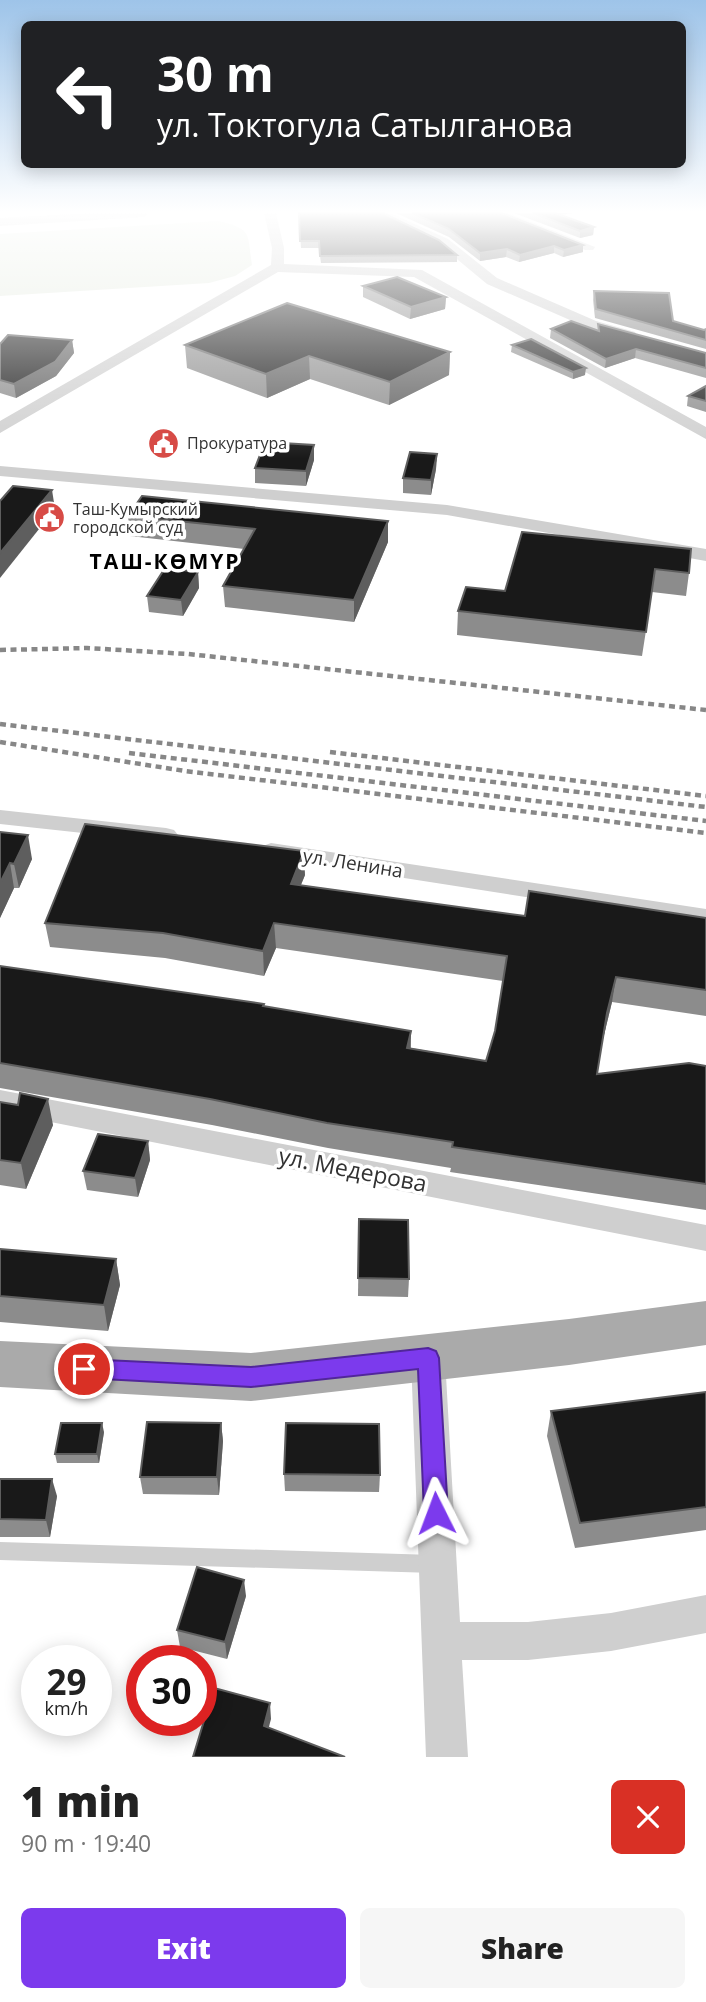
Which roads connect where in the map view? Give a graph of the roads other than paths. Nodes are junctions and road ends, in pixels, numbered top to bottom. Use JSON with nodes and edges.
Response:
{"nodes":[{"id":1,"x":228,"y":295,"type":"edge"},
{"id":2,"x":456,"y":295,"type":"edge"},
{"id":3,"x":524,"y":295,"type":"edge"},
{"id":4,"x":642,"y":338,"type":"edge"},
{"id":5,"x":0,"y":428,"type":"edge"},
{"id":6,"x":706,"y":434,"type":"edge"},
{"id":7,"x":0,"y":471,"type":"edge"},
{"id":8,"x":706,"y":555,"type":"edge"},
{"id":9,"x":0,"y":817,"type":"edge"},
{"id":10,"x":194,"y":839,"type":"edge"},
{"id":11,"x":249,"y":848,"type":"edge"},
{"id":12,"x":706,"y":917,"type":"edge"},
{"id":13,"x":0,"y":1101,"type":"edge"},
{"id":14,"x":706,"y":1238,"type":"edge"},
{"id":15,"x":706,"y":1323,"type":"edge"},
{"id":16,"x":428,"y":1358,"type":"junction"},
{"id":17,"x":0,"y":1364,"type":"edge"},
{"id":18,"x":0,"y":1551,"type":"edge"},
{"id":19,"x":438,"y":1564,"type":"junction"},
{"id":20,"x":706,"y":1614,"type":"edge"},
{"id":21,"x":442,"y":1641,"type":"junction"},
{"id":22,"x":447,"y":1757,"type":"edge"}],
"edges":[{"from":1,"to":5,"type":"street"},
{"from":2,"to":6,"type":"street"},
{"from":3,"to":4,"type":"street"},
{"from":7,"to":8,"type":"street"},
{"from":9,"to":10,"type":"street"},
{"from":11,"to":12,"type":"street","name":"ул. Ленина"},
{"from":13,"to":14,"type":"street","name":"ул. Медерова"},
{"from":15,"to":16,"type":"main road"},
{"from":16,"to":17,"type":"main road"},
{"from":16,"to":19,"type":"street"},
{"from":18,"to":19,"type":"lane"},
{"from":19,"to":21,"type":"street"},
{"from":20,"to":21,"type":"street"},
{"from":21,"to":22,"type":"street"}]}
